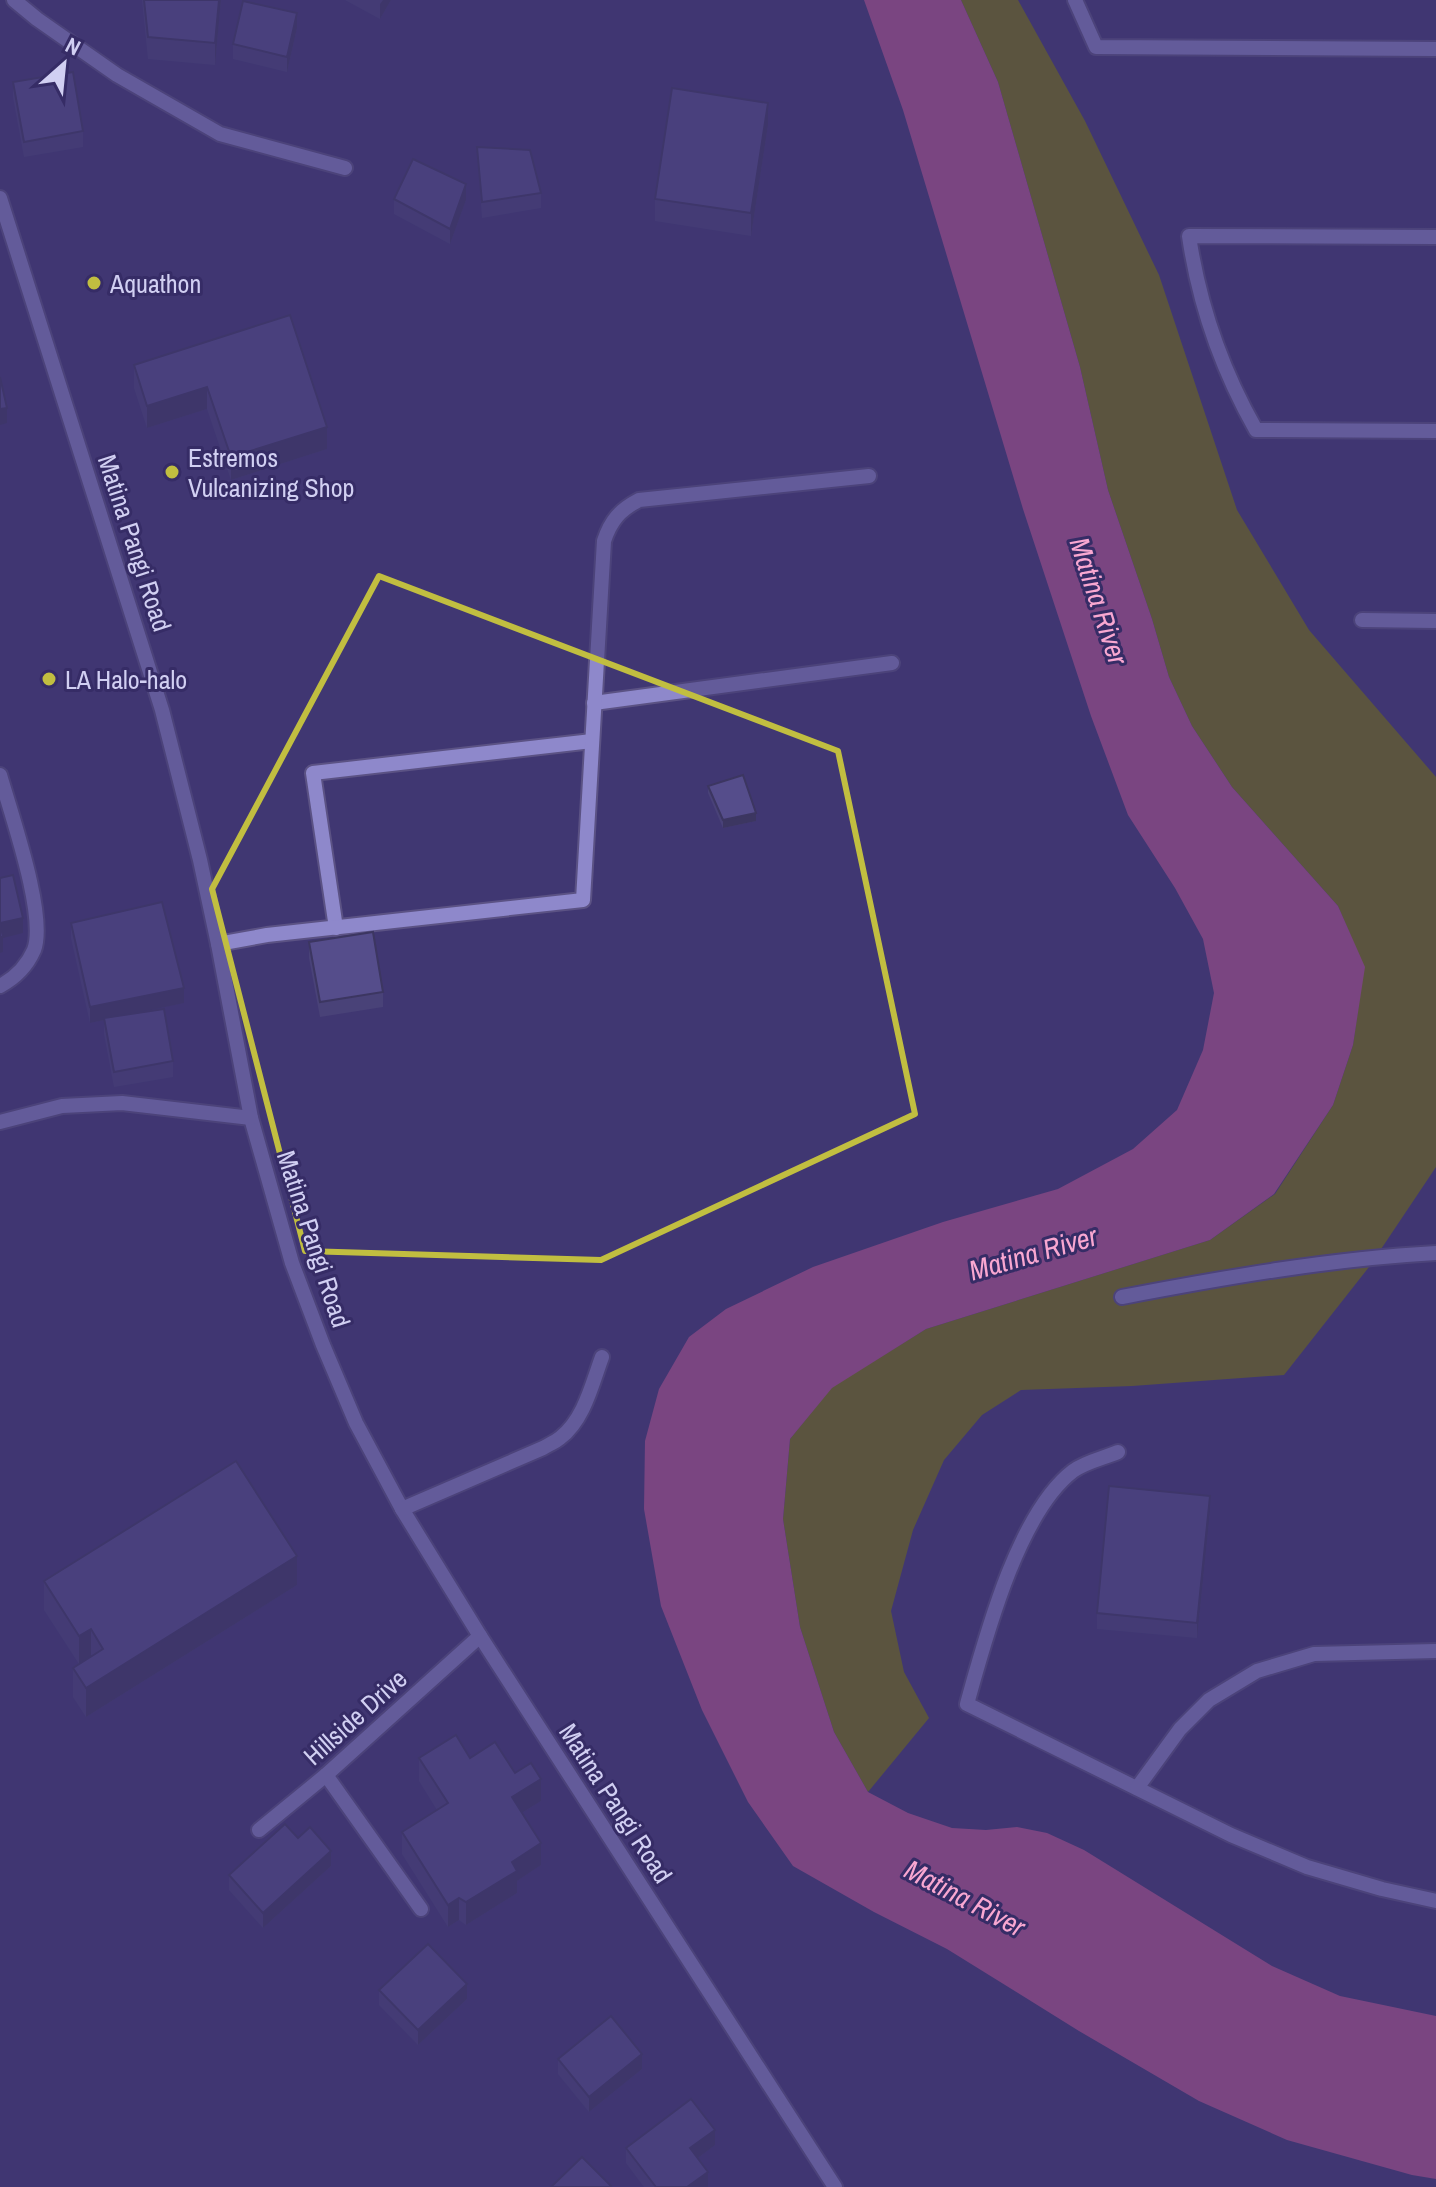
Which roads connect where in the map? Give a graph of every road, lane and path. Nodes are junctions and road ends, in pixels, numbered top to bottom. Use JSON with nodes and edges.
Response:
{"nodes":[{"id":1,"x":14,"y":0,"type":"edge"},
{"id":2,"x":1075,"y":0,"type":"edge"},
{"id":3,"x":1436,"y":49,"type":"edge"},
{"id":4,"x":345,"y":168,"type":"dead end"},
{"id":5,"x":0,"y":198,"type":"edge"},
{"id":6,"x":1436,"y":237,"type":"edge"},
{"id":7,"x":1436,"y":431,"type":"edge"},
{"id":8,"x":869,"y":476,"type":"dead end"},
{"id":9,"x":1362,"y":620,"type":"dead end"},
{"id":10,"x":1436,"y":621,"type":"edge"},
{"id":11,"x":892,"y":663,"type":"dead end"},
{"id":12,"x":594,"y":703,"type":"junction"},
{"id":13,"x":592,"y":741,"type":"junction"},
{"id":14,"x":0,"y":775,"type":"edge"},
{"id":15,"x":336,"y":928,"type":"junction"},
{"id":16,"x":218,"y":944,"type":"junction"},
{"id":17,"x":0,"y":986,"type":"edge"},
{"id":18,"x":251,"y":1118,"type":"junction"},
{"id":19,"x":0,"y":1122,"type":"edge"},
{"id":20,"x":1435,"y":1253,"type":"edge"},
{"id":21,"x":1122,"y":1297,"type":"dead end"},
{"id":22,"x":602,"y":1357,"type":"dead end"},
{"id":23,"x":1118,"y":1452,"type":"dead end"},
{"id":24,"x":402,"y":1509,"type":"junction"},
{"id":25,"x":480,"y":1636,"type":"junction"},
{"id":26,"x":1436,"y":1651,"type":"edge"},
{"id":27,"x":326,"y":1775,"type":"junction"},
{"id":28,"x":1137,"y":1788,"type":"junction"},
{"id":29,"x":259,"y":1830,"type":"dead end"},
{"id":30,"x":1436,"y":1901,"type":"edge"},
{"id":31,"x":421,"y":1909,"type":"dead end"},
{"id":32,"x":835,"y":2187,"type":"edge"}],
"edges":[{"from":1,"to":4,"type":"street"},
{"from":2,"to":3,"type":"street"},
{"from":5,"to":16,"type":"street","name":"Matina Pangi Road"},
{"from":6,"to":7,"type":"street"},
{"from":8,"to":12,"type":"street"},
{"from":9,"to":10,"type":"street"},
{"from":11,"to":12,"type":"street"},
{"from":12,"to":13,"type":"street"},
{"from":13,"to":15,"type":"street"},
{"from":13,"to":15,"type":"street"},
{"from":14,"to":17,"type":"street"},
{"from":15,"to":16,"type":"street"},
{"from":16,"to":18,"type":"street","name":"Matina Pangi Road"},
{"from":18,"to":19,"type":"street"},
{"from":18,"to":24,"type":"street","name":"Matina Pangi Road"},
{"from":20,"to":21,"type":"street"},
{"from":22,"to":24,"type":"street"},
{"from":23,"to":28,"type":"street"},
{"from":24,"to":25,"type":"street","name":"Matina Pangi Road"},
{"from":25,"to":27,"type":"street","name":"Hillside Drive"},
{"from":25,"to":32,"type":"street","name":"Matina Pangi Road"},
{"from":26,"to":28,"type":"street"},
{"from":27,"to":29,"type":"street","name":"Hillside Drive"},
{"from":27,"to":31,"type":"street"},
{"from":28,"to":30,"type":"street"}]}
